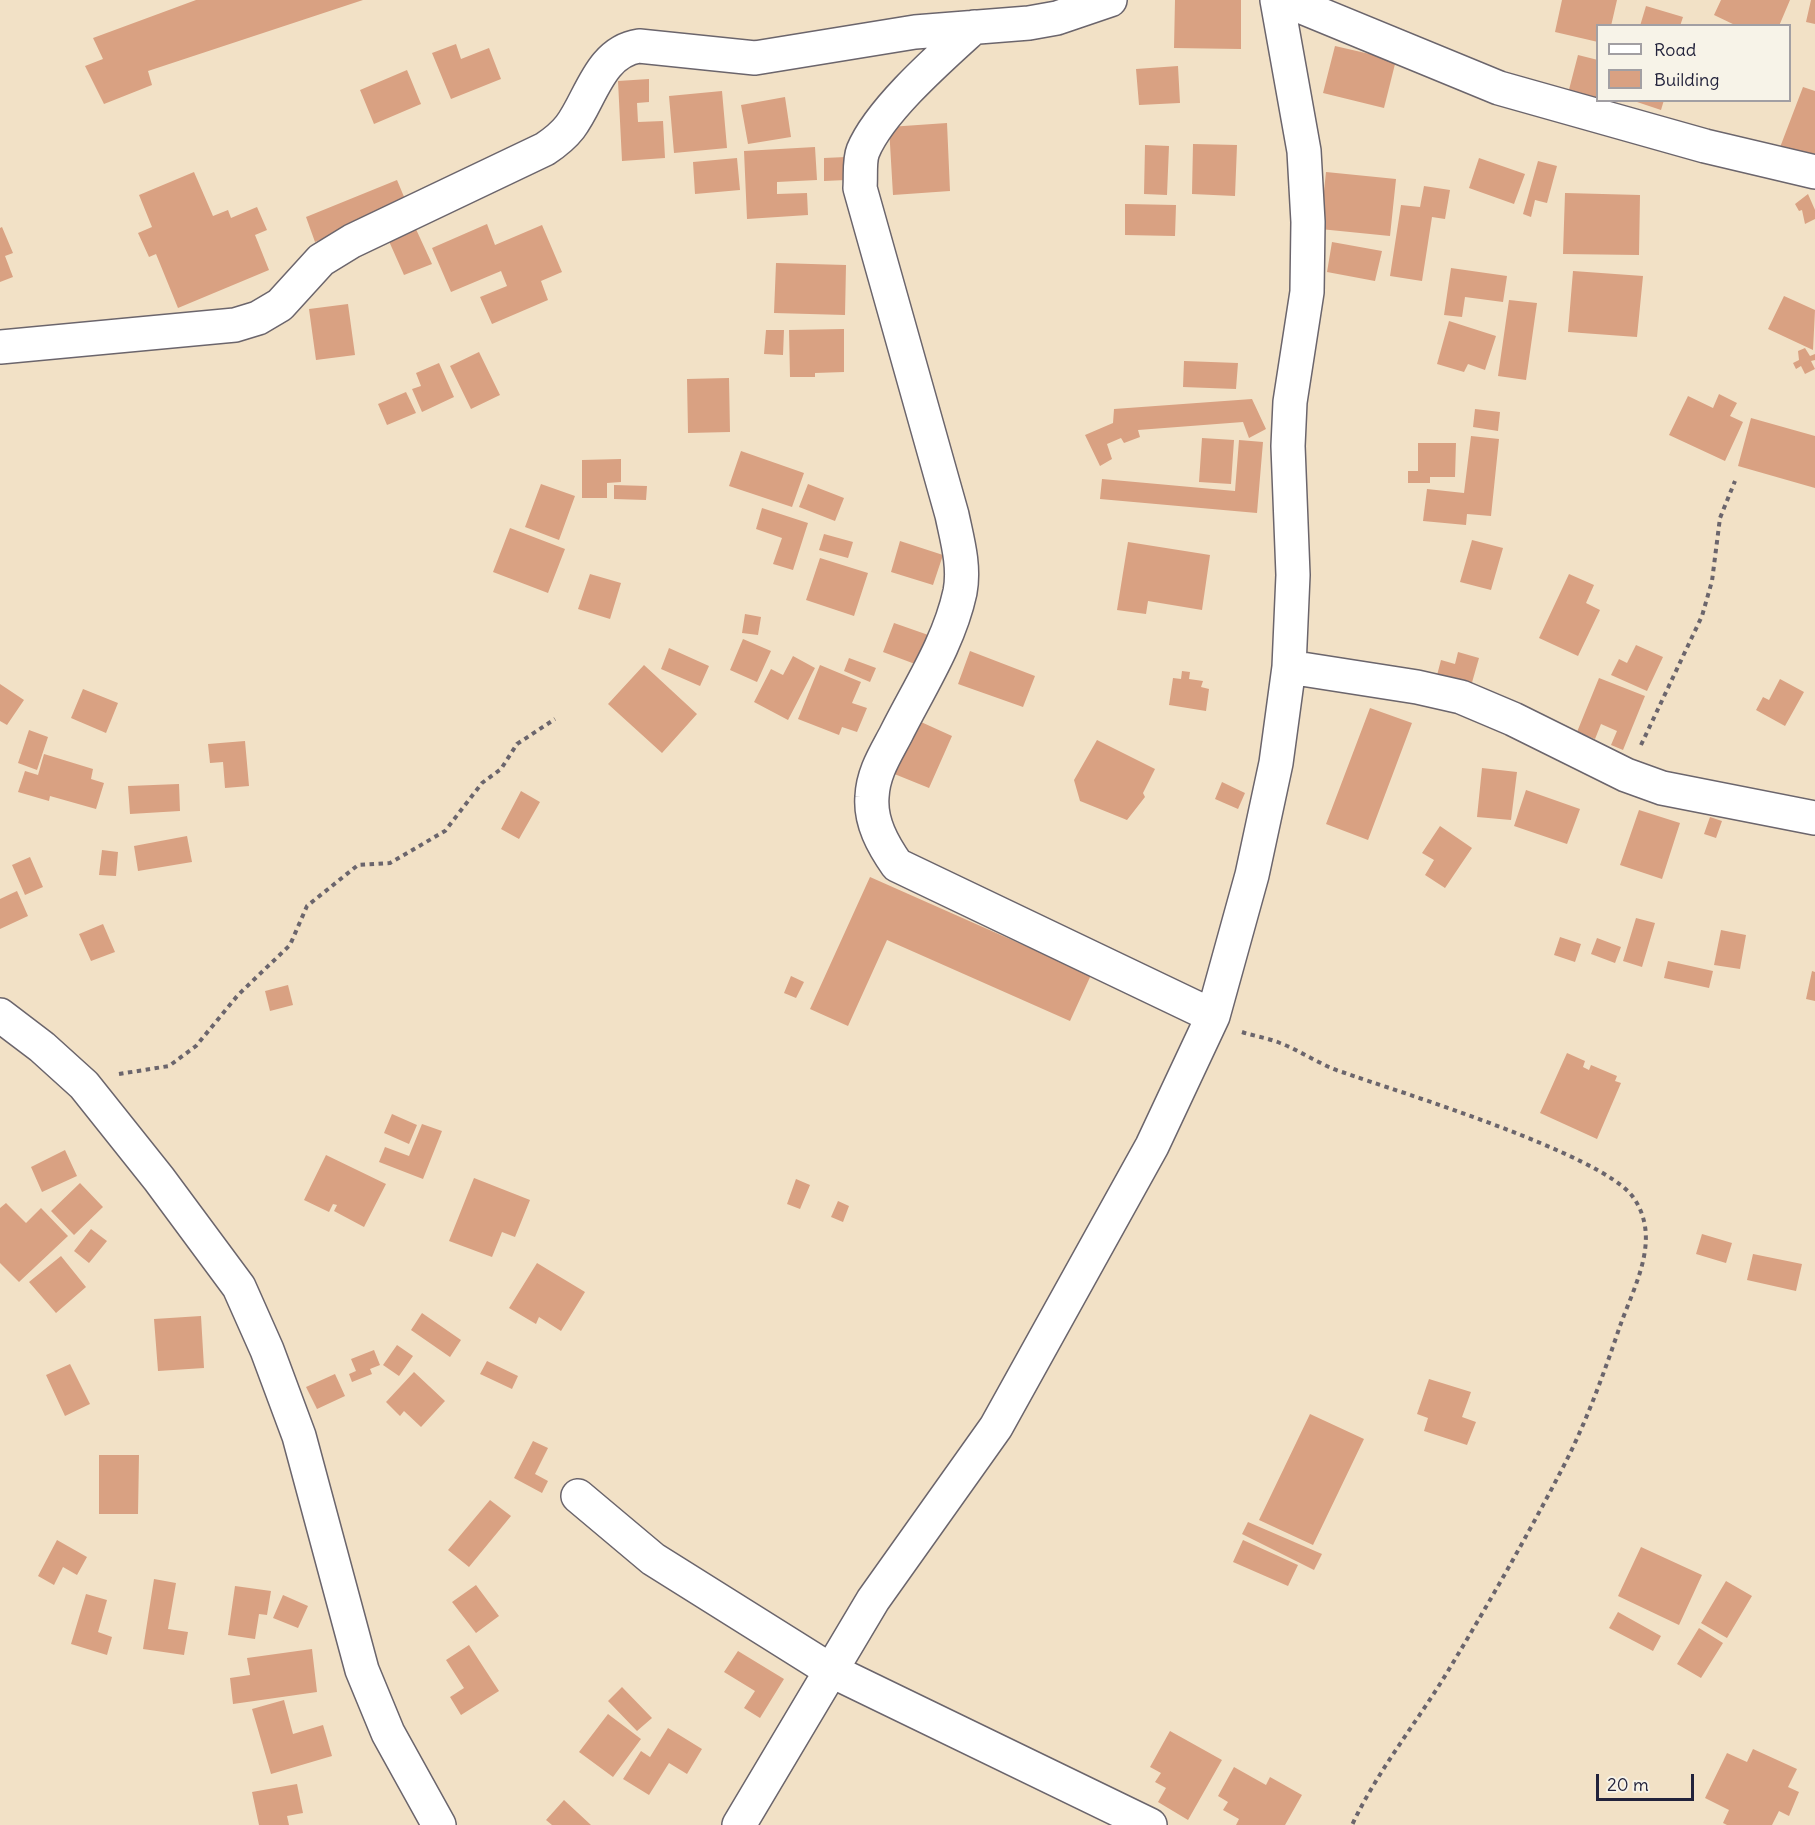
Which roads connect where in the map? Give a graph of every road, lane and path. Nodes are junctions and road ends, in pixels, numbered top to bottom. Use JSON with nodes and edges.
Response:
{"nodes":[{"id":1,"x":1110,"y":0,"type":"edge"},
{"id":2,"x":1277,"y":0,"type":"edge"},
{"id":3,"x":1285,"y":0,"type":"edge"},
{"id":4,"x":974,"y":27,"type":"junction"},
{"id":5,"x":1815,"y":172,"type":"edge"},
{"id":6,"x":0,"y":347,"type":"edge"},
{"id":7,"x":1735,"y":481,"type":"dead end"},
{"id":8,"x":1289,"y":667,"type":"junction"},
{"id":9,"x":555,"y":719,"type":"dead end"},
{"id":10,"x":1626,"y":776,"type":"junction"},
{"id":11,"x":1815,"y":818,"type":"edge"},
{"id":12,"x":0,"y":1015,"type":"edge"},
{"id":13,"x":1211,"y":1020,"type":"junction"},
{"id":14,"x":84,"y":1085,"type":"junction"},
{"id":15,"x":578,"y":1496,"type":"dead end"},
{"id":16,"x":830,"y":1670,"type":"junction"},
{"id":17,"x":439,"y":1825,"type":"edge"},
{"id":18,"x":739,"y":1825,"type":"edge"},
{"id":19,"x":1150,"y":1825,"type":"edge"},
{"id":20,"x":1352,"y":1825,"type":"edge"}],
"edges":[{"from":1,"to":4,"type":"street"},
{"from":2,"to":8,"type":"street"},
{"from":3,"to":5,"type":"street"},
{"from":4,"to":6,"type":"street"},
{"from":4,"to":13,"type":"street"},
{"from":7,"to":10,"type":"path"},
{"from":8,"to":10,"type":"street"},
{"from":8,"to":13,"type":"street"},
{"from":9,"to":14,"type":"path"},
{"from":10,"to":11,"type":"street"},
{"from":12,"to":14,"type":"street"},
{"from":13,"to":16,"type":"street"},
{"from":13,"to":20,"type":"path"},
{"from":14,"to":17,"type":"street"},
{"from":15,"to":16,"type":"street"},
{"from":16,"to":18,"type":"street"},
{"from":16,"to":19,"type":"street"}]}
